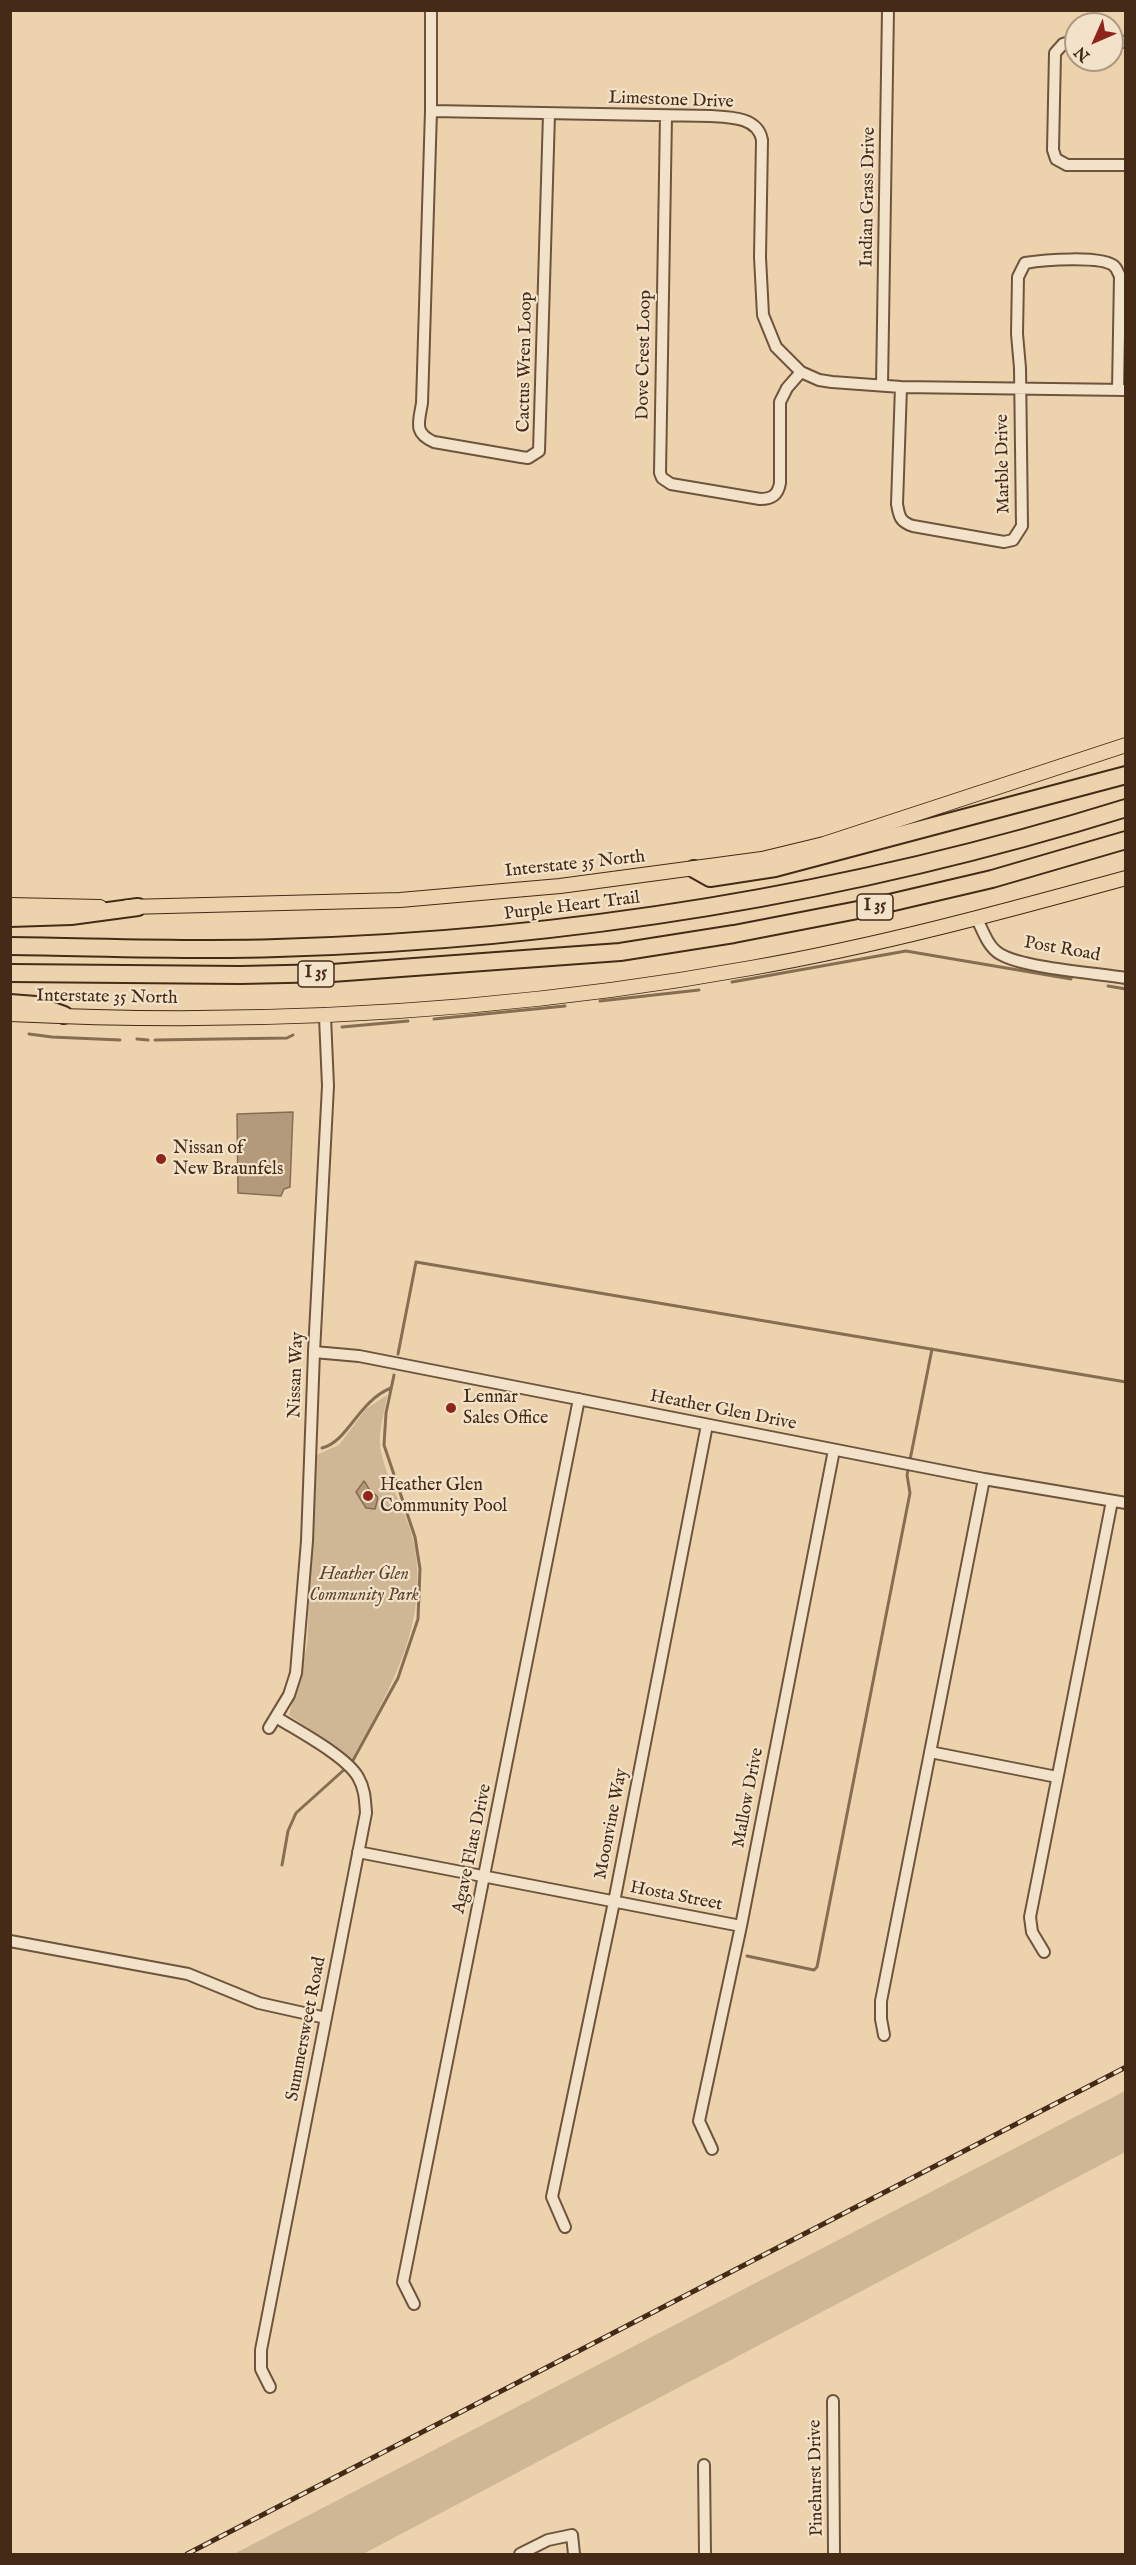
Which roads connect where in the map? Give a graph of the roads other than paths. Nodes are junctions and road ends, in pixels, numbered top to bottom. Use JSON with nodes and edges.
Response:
{"nodes":[{"id":1,"x":431,"y":10,"type":"edge"},
{"id":2,"x":888,"y":10,"type":"edge"},
{"id":3,"x":1064,"y":44,"type":"edge"},
{"id":4,"x":430,"y":111,"type":"junction"},
{"id":5,"x":549,"y":114,"type":"junction"},
{"id":6,"x":666,"y":116,"type":"junction"},
{"id":7,"x":1125,"y":165,"type":"edge"},
{"id":8,"x":801,"y":372,"type":"junction"},
{"id":9,"x":882,"y":385,"type":"junction"},
{"id":10,"x":901,"y":387,"type":"junction"},
{"id":11,"x":1020,"y":388,"type":"junction"},
{"id":12,"x":1122,"y":390,"type":"edge"},
{"id":13,"x":1125,"y":745,"type":"edge"},
{"id":14,"x":1125,"y":775,"type":"edge"},
{"id":15,"x":1125,"y":808,"type":"edge"},
{"id":16,"x":1125,"y":840,"type":"edge"},
{"id":17,"x":694,"y":869,"type":"junction"},
{"id":18,"x":1125,"y":878,"type":"edge"},
{"id":19,"x":10,"y":905,"type":"edge"},
{"id":20,"x":138,"y":907,"type":"junction"},
{"id":21,"x":10,"y":918,"type":"edge"},
{"id":22,"x":977,"y":919,"type":"junction"},
{"id":23,"x":10,"y":946,"type":"edge"},
{"id":24,"x":10,"y":973,"type":"edge"},
{"id":25,"x":1125,"y":978,"type":"edge"},
{"id":26,"x":10,"y":1003,"type":"edge"},
{"id":27,"x":10,"y":1014,"type":"edge"},
{"id":28,"x":64,"y":1015,"type":"junction"},
{"id":29,"x":325,"y":1017,"type":"junction"},
{"id":30,"x":314,"y":1352,"type":"junction"},
{"id":31,"x":579,"y":1399,"type":"junction"},
{"id":32,"x":707,"y":1425,"type":"junction"},
{"id":33,"x":834,"y":1449,"type":"junction"},
{"id":34,"x":984,"y":1479,"type":"junction"},
{"id":35,"x":1112,"y":1501,"type":"junction"},
{"id":36,"x":1125,"y":1503,"type":"edge"},
{"id":37,"x":276,"y":1717,"type":"junction"},
{"id":38,"x":269,"y":1728,"type":"dead end"},
{"id":39,"x":930,"y":1752,"type":"junction"},
{"id":40,"x":1057,"y":1777,"type":"junction"},
{"id":41,"x":358,"y":1852,"type":"junction"},
{"id":42,"x":486,"y":1876,"type":"junction"},
{"id":43,"x":614,"y":1902,"type":"junction"},
{"id":44,"x":741,"y":1926,"type":"junction"},
{"id":45,"x":10,"y":1941,"type":"edge"},
{"id":46,"x":1044,"y":1952,"type":"dead end"},
{"id":47,"x":326,"y":2018,"type":"junction"},
{"id":48,"x":884,"y":2035,"type":"dead end"},
{"id":49,"x":712,"y":2149,"type":"dead end"},
{"id":50,"x":565,"y":2227,"type":"dead end"},
{"id":51,"x":414,"y":2304,"type":"dead end"},
{"id":52,"x":270,"y":2387,"type":"dead end"},
{"id":53,"x":833,"y":2401,"type":"dead end"},
{"id":54,"x":705,"y":2465,"type":"dead end"},
{"id":55,"x":520,"y":2554,"type":"edge"},
{"id":56,"x":574,"y":2554,"type":"edge"},
{"id":57,"x":705,"y":2554,"type":"edge"},
{"id":58,"x":834,"y":2554,"type":"edge"}],
"edges":[{"from":1,"to":4,"type":"street"},
{"from":2,"to":9,"type":"street","name":"Indian Grass Drive"},
{"from":3,"to":7,"type":"street"},
{"from":4,"to":5,"type":"street","name":"Limestone Drive"},
{"from":4,"to":5,"type":"street","name":"Cactus Wren Loop"},
{"from":5,"to":6,"type":"street","name":"Limestone Drive"},
{"from":6,"to":8,"type":"street","name":"Limestone Drive"},
{"from":6,"to":8,"type":"street","name":"Dove Crest Loop"},
{"from":8,"to":9,"type":"street","name":"Limestone Drive"},
{"from":9,"to":10,"type":"street","name":"Limestone Drive"},
{"from":10,"to":11,"type":"street","name":"Limestone Drive"},
{"from":10,"to":11,"type":"street","name":"Marble Drive"},
{"from":11,"to":12,"type":"street","name":"Limestone Drive"},
{"from":11,"to":12,"type":"street"},
{"from":13,"to":17,"type":"main road","name":"Interstate 35 North"},
{"from":14,"to":17,"type":"highway"},
{"from":15,"to":23,"type":"highway","name":"Purple Heart Trail","number":"I 35"},
{"from":16,"to":24,"type":"highway","number":"I 35"},
{"from":17,"to":20,"type":"main road","name":"Interstate 35 North"},
{"from":18,"to":22,"type":"main road","name":"Interstate 35 North"},
{"from":19,"to":20,"type":"main road","name":"Interstate 35 North"},
{"from":20,"to":21,"type":"highway"},
{"from":22,"to":25,"type":"street","name":"Post Road"},
{"from":22,"to":29,"type":"main road","name":"Interstate 35 North"},
{"from":26,"to":28,"type":"highway"},
{"from":27,"to":28,"type":"main road","name":"Interstate 35 North"},
{"from":28,"to":29,"type":"main road","name":"Interstate 35 North"},
{"from":29,"to":30,"type":"street","name":"Nissan Way"},
{"from":30,"to":31,"type":"street","name":"Heather Glen Drive"},
{"from":30,"to":37,"type":"street","name":"Nissan Way"},
{"from":31,"to":32,"type":"street","name":"Heather Glen Drive"},
{"from":31,"to":42,"type":"street","name":"Agave Flats Drive"},
{"from":32,"to":33,"type":"street","name":"Heather Glen Drive"},
{"from":32,"to":43,"type":"street","name":"Moonvine Way"},
{"from":33,"to":34,"type":"street","name":"Heather Glen Drive"},
{"from":33,"to":44,"type":"street","name":"Mallow Drive"},
{"from":34,"to":35,"type":"street","name":"Heather Glen Drive"},
{"from":34,"to":39,"type":"street"},
{"from":35,"to":36,"type":"street","name":"Heather Glen Drive"},
{"from":35,"to":40,"type":"street"},
{"from":37,"to":38,"type":"street","name":"Nissan Way"},
{"from":37,"to":41,"type":"street","name":"Summersweet Road"},
{"from":39,"to":40,"type":"street"},
{"from":39,"to":48,"type":"street"},
{"from":40,"to":46,"type":"street"},
{"from":41,"to":42,"type":"street","name":"Hosta Street"},
{"from":41,"to":47,"type":"street","name":"Summersweet Road"},
{"from":42,"to":43,"type":"street","name":"Hosta Street"},
{"from":42,"to":51,"type":"street","name":"Agave Flats Drive"},
{"from":43,"to":44,"type":"street","name":"Hosta Street"},
{"from":43,"to":50,"type":"street","name":"Moonvine Way"},
{"from":44,"to":49,"type":"street","name":"Mallow Drive"},
{"from":45,"to":47,"type":"street"},
{"from":47,"to":52,"type":"street","name":"Summersweet Road"},
{"from":53,"to":58,"type":"street","name":"Pinehurst Drive"},
{"from":54,"to":57,"type":"street"},
{"from":55,"to":56,"type":"street"}]}
